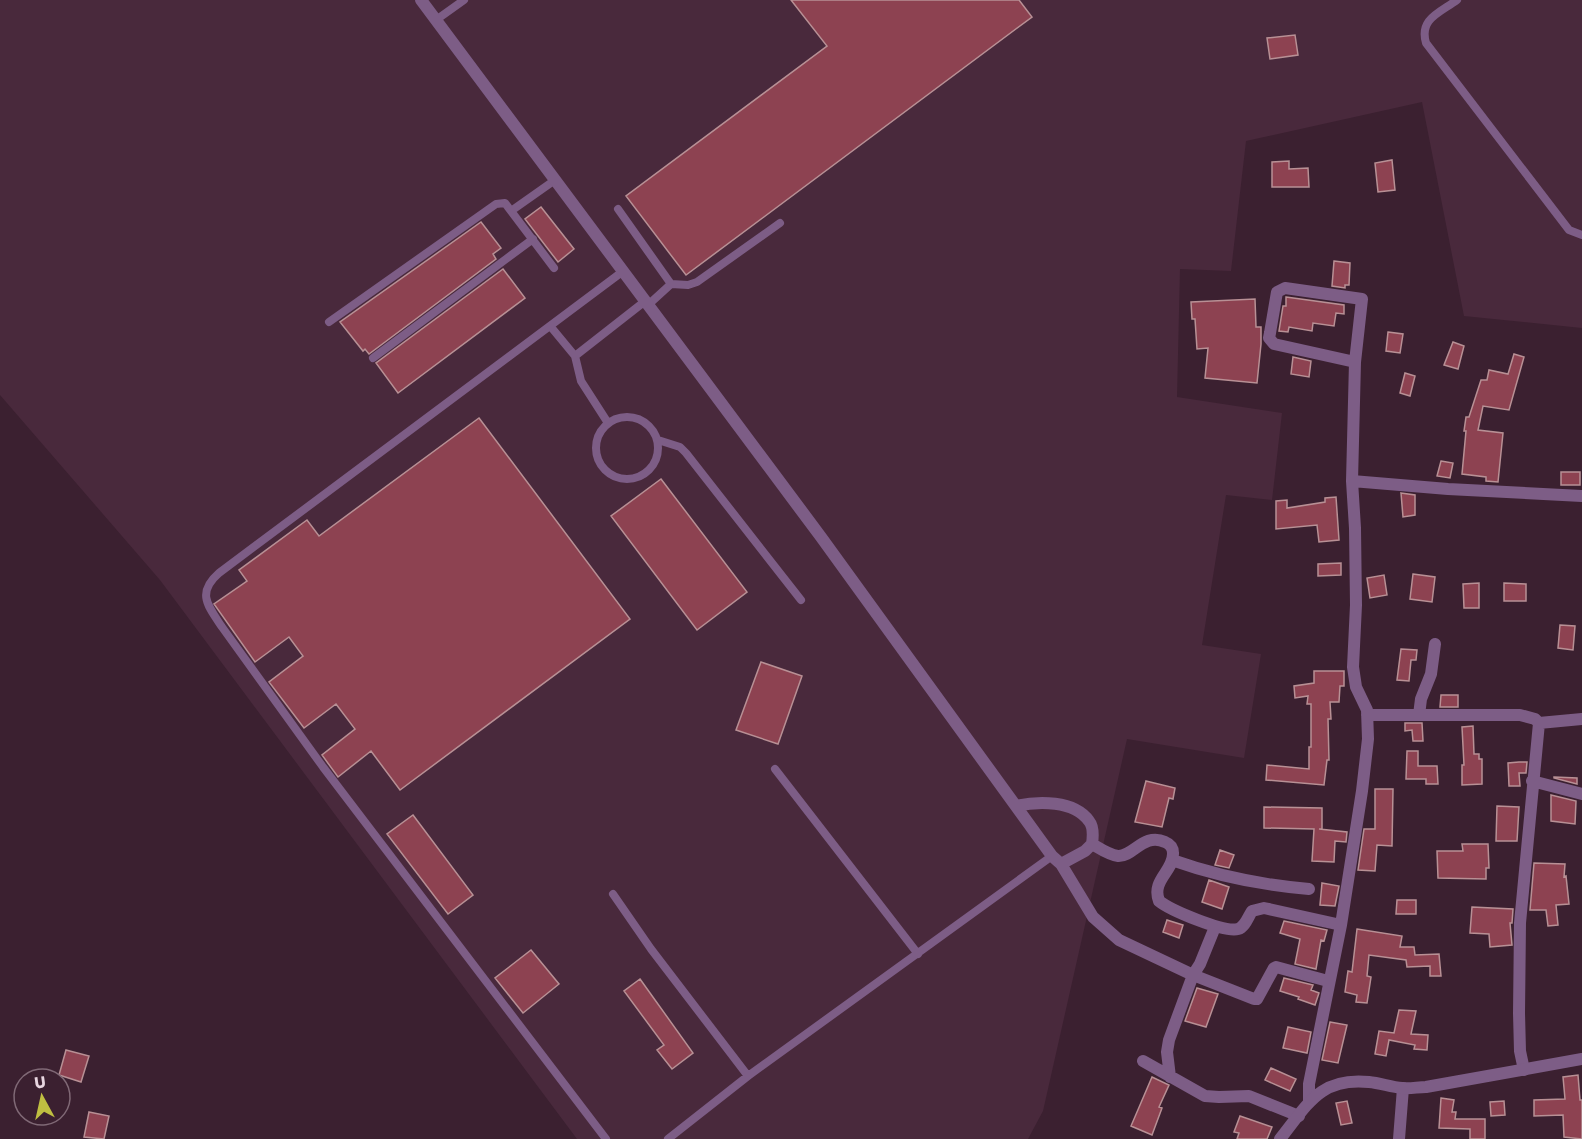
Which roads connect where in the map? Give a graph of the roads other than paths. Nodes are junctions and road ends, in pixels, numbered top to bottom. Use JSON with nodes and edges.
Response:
{"nodes":[{"id":1,"x":421,"y":0,"type":"edge"},
{"id":2,"x":464,"y":0,"type":"edge"},
{"id":3,"x":1457,"y":0,"type":"edge"},
{"id":4,"x":436,"y":20,"type":"junction"},
{"id":5,"x":555,"y":180,"type":"junction"},
{"id":6,"x":618,"y":209,"type":"dead end"},
{"id":7,"x":512,"y":211,"type":"junction"},
{"id":8,"x":780,"y":223,"type":"dead end"},
{"id":9,"x":1582,"y":235,"type":"edge"},
{"id":10,"x":533,"y":240,"type":"junction"},
{"id":11,"x":554,"y":268,"type":"dead end"},
{"id":12,"x":622,"y":272,"type":"junction"},
{"id":13,"x":671,"y":284,"type":"junction"},
{"id":14,"x":646,"y":304,"type":"junction"},
{"id":15,"x":329,"y":322,"type":"dead end"},
{"id":16,"x":551,"y":327,"type":"junction"},
{"id":17,"x":575,"y":356,"type":"junction"},
{"id":18,"x":374,"y":358,"type":"dead end"},
{"id":19,"x":1354,"y":362,"type":"junction"},
{"id":20,"x":608,"y":423,"type":"junction"},
{"id":21,"x":658,"y":440,"type":"junction"},
{"id":22,"x":1352,"y":481,"type":"junction"},
{"id":23,"x":1582,"y":496,"type":"edge"},
{"id":24,"x":801,"y":600,"type":"dead end"},
{"id":25,"x":1435,"y":644,"type":"dead end"},
{"id":26,"x":1367,"y":715,"type":"junction"},
{"id":27,"x":1419,"y":715,"type":"junction"},
{"id":28,"x":1582,"y":719,"type":"edge"},
{"id":29,"x":1539,"y":723,"type":"junction"},
{"id":30,"x":775,"y":769,"type":"dead end"},
{"id":31,"x":1532,"y":781,"type":"junction"},
{"id":32,"x":1582,"y":794,"type":"edge"},
{"id":33,"x":1016,"y":806,"type":"junction"},
{"id":34,"x":1092,"y":844,"type":"junction"},
{"id":35,"x":1057,"y":860,"type":"junction"},
{"id":36,"x":1172,"y":860,"type":"junction"},
{"id":37,"x":1310,"y":889,"type":"dead end"},
{"id":38,"x":613,"y":894,"type":"dead end"},
{"id":39,"x":1341,"y":925,"type":"junction"},
{"id":40,"x":1215,"y":927,"type":"junction"},
{"id":41,"x":918,"y":954,"type":"junction"},
{"id":42,"x":1193,"y":975,"type":"junction"},
{"id":43,"x":1328,"y":981,"type":"junction"},
{"id":44,"x":1582,"y":1059,"type":"edge"},
{"id":45,"x":1143,"y":1061,"type":"dead end"},
{"id":46,"x":1524,"y":1070,"type":"junction"},
{"id":47,"x":748,"y":1076,"type":"junction"},
{"id":48,"x":1170,"y":1077,"type":"junction"},
{"id":49,"x":1403,"y":1088,"type":"junction"},
{"id":50,"x":1309,"y":1102,"type":"junction"},
{"id":51,"x":1299,"y":1116,"type":"junction"},
{"id":52,"x":606,"y":1139,"type":"edge"},
{"id":53,"x":668,"y":1139,"type":"edge"},
{"id":54,"x":1280,"y":1139,"type":"edge"},
{"id":55,"x":1399,"y":1139,"type":"edge"}],
"edges":[{"from":1,"to":4,"type":"street"},
{"from":2,"to":4,"type":"lane"},
{"from":3,"to":9,"type":"lane"},
{"from":4,"to":5,"type":"street"},
{"from":5,"to":7,"type":"lane"},
{"from":5,"to":12,"type":"street"},
{"from":6,"to":13,"type":"lane"},
{"from":7,"to":10,"type":"lane"},
{"from":7,"to":15,"type":"lane"},
{"from":8,"to":13,"type":"lane"},
{"from":10,"to":11,"type":"lane"},
{"from":10,"to":18,"type":"lane"},
{"from":12,"to":14,"type":"street"},
{"from":12,"to":16,"type":"lane"},
{"from":13,"to":14,"type":"lane"},
{"from":14,"to":17,"type":"lane"},
{"from":14,"to":33,"type":"street"},
{"from":16,"to":17,"type":"lane"},
{"from":16,"to":52,"type":"lane"},
{"from":17,"to":20,"type":"lane"},
{"from":19,"to":19,"type":"street"},
{"from":19,"to":22,"type":"street"},
{"from":20,"to":21,"type":"lane"},
{"from":20,"to":21,"type":"lane"},
{"from":21,"to":24,"type":"lane"},
{"from":22,"to":23,"type":"street"},
{"from":22,"to":26,"type":"street"},
{"from":25,"to":27,"type":"street"},
{"from":26,"to":27,"type":"street"},
{"from":26,"to":39,"type":"street"},
{"from":27,"to":29,"type":"street"},
{"from":28,"to":29,"type":"street"},
{"from":29,"to":31,"type":"street"},
{"from":30,"to":41,"type":"lane"},
{"from":31,"to":32,"type":"street"},
{"from":31,"to":46,"type":"street"},
{"from":33,"to":34,"type":"street"},
{"from":33,"to":35,"type":"street"},
{"from":34,"to":35,"type":"street"},
{"from":34,"to":36,"type":"street"},
{"from":35,"to":41,"type":"lane"},
{"from":35,"to":42,"type":"street"},
{"from":36,"to":37,"type":"street"},
{"from":36,"to":40,"type":"street"},
{"from":38,"to":47,"type":"lane"},
{"from":39,"to":40,"type":"street"},
{"from":39,"to":43,"type":"street"},
{"from":40,"to":42,"type":"street"},
{"from":41,"to":47,"type":"lane"},
{"from":42,"to":43,"type":"street"},
{"from":42,"to":48,"type":"street"},
{"from":43,"to":50,"type":"street"},
{"from":44,"to":46,"type":"street"},
{"from":45,"to":48,"type":"street"},
{"from":46,"to":49,"type":"street"},
{"from":47,"to":53,"type":"lane"},
{"from":48,"to":51,"type":"street"},
{"from":49,"to":50,"type":"street"},
{"from":49,"to":55,"type":"street"},
{"from":50,"to":51,"type":"street"},
{"from":51,"to":54,"type":"street"}]}
